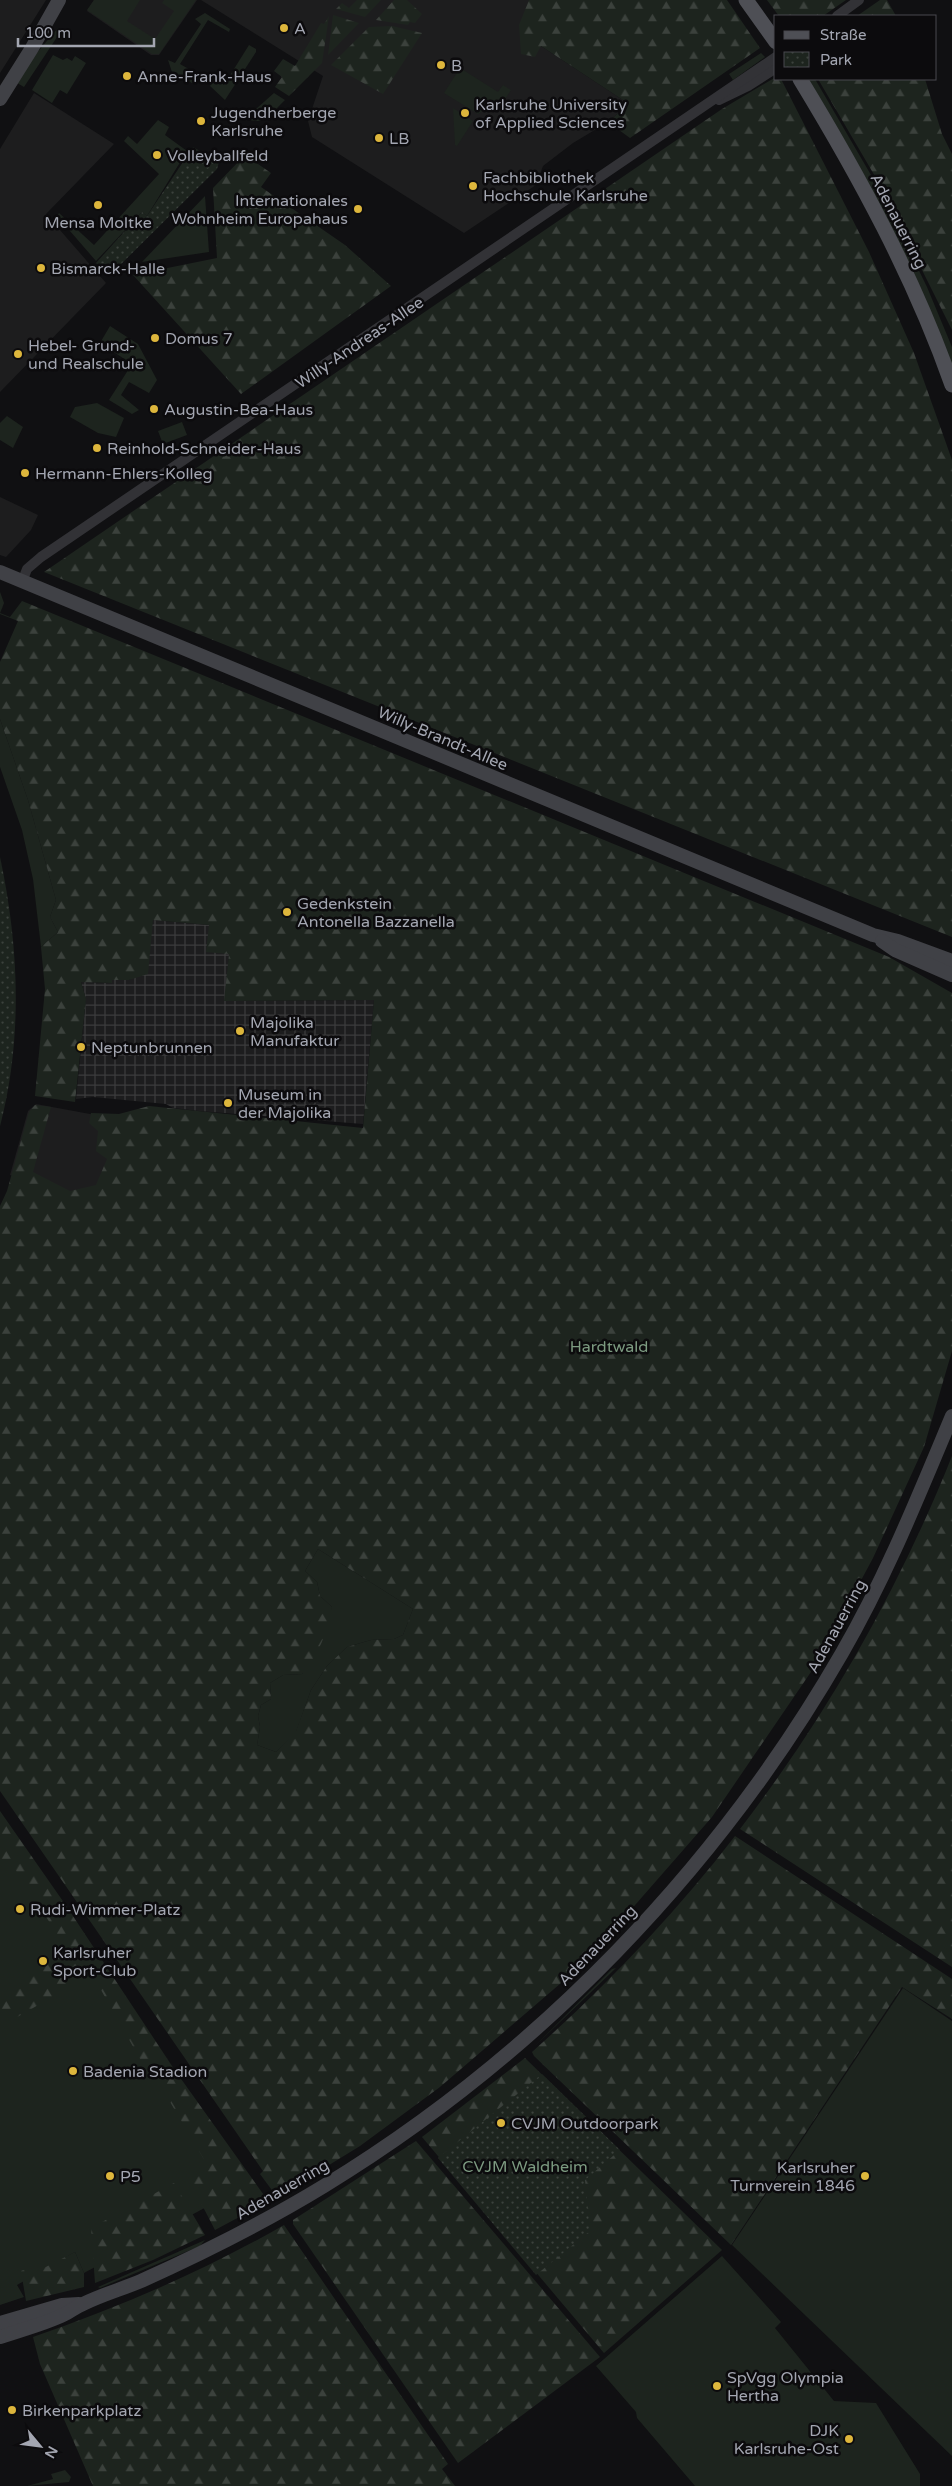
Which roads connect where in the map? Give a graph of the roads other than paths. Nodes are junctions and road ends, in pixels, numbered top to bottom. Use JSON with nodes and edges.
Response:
{"nodes":[{"id":1,"x":59,"y":0,"type":"edge"},
{"id":2,"x":70,"y":0,"type":"edge"},
{"id":3,"x":746,"y":0,"type":"edge"},
{"id":4,"x":860,"y":0,"type":"edge"},
{"id":5,"x":838,"y":15,"type":"edge"},
{"id":6,"x":845,"y":15,"type":"edge"},
{"id":7,"x":774,"y":39,"type":"edge"},
{"id":8,"x":32,"y":48,"type":"junction"},
{"id":9,"x":774,"y":58,"type":"edge"},
{"id":10,"x":774,"y":69,"type":"edge"},
{"id":11,"x":801,"y":80,"type":"edge"},
{"id":12,"x":0,"y":98,"type":"edge"},
{"id":13,"x":702,"y":106,"type":"junction"},
{"id":14,"x":952,"y":385,"type":"edge"},
{"id":15,"x":0,"y":572,"type":"edge"},
{"id":16,"x":22,"y":582,"type":"junction"},
{"id":17,"x":873,"y":935,"type":"junction"},
{"id":18,"x":952,"y":961,"type":"edge"},
{"id":19,"x":952,"y":975,"type":"edge"},
{"id":20,"x":952,"y":1410,"type":"edge"},
{"id":21,"x":950,"y":1420,"type":"edge"},
{"id":22,"x":82,"y":2304,"type":"junction"},
{"id":23,"x":0,"y":2323,"type":"edge"},
{"id":24,"x":0,"y":2337,"type":"edge"}],
"edges":[{"from":1,"to":8,"type":"main road"},
{"from":2,"to":8,"type":"main road"},
{"from":3,"to":7,"type":"main road"},
{"from":4,"to":5,"type":"street"},
{"from":4,"to":6,"type":"street"},
{"from":8,"to":12,"type":"main road"},
{"from":9,"to":13,"type":"street","name":"Willy-Andreas-Allee"},
{"from":10,"to":13,"type":"street","name":"Willy-Andreas-Allee"},
{"from":11,"to":14,"type":"main road","name":"Adenauerring"},
{"from":13,"to":16,"type":"street","name":"Willy-Andreas-Allee"},
{"from":15,"to":16,"type":"main road","name":"Willy-Brandt-Allee"},
{"from":16,"to":17,"type":"main road","name":"Willy-Brandt-Allee"},
{"from":17,"to":18,"type":"main road","name":"Willy-Brandt-Allee"},
{"from":17,"to":19,"type":"main road","name":"Willy-Brandt-Allee"},
{"from":20,"to":21,"type":"main road","name":"Adenauerring"},
{"from":21,"to":22,"type":"main road","name":"Adenauerring"},
{"from":22,"to":23,"type":"main road","name":"Adenauerring"},
{"from":22,"to":24,"type":"main road","name":"Adenauerring"}]}
